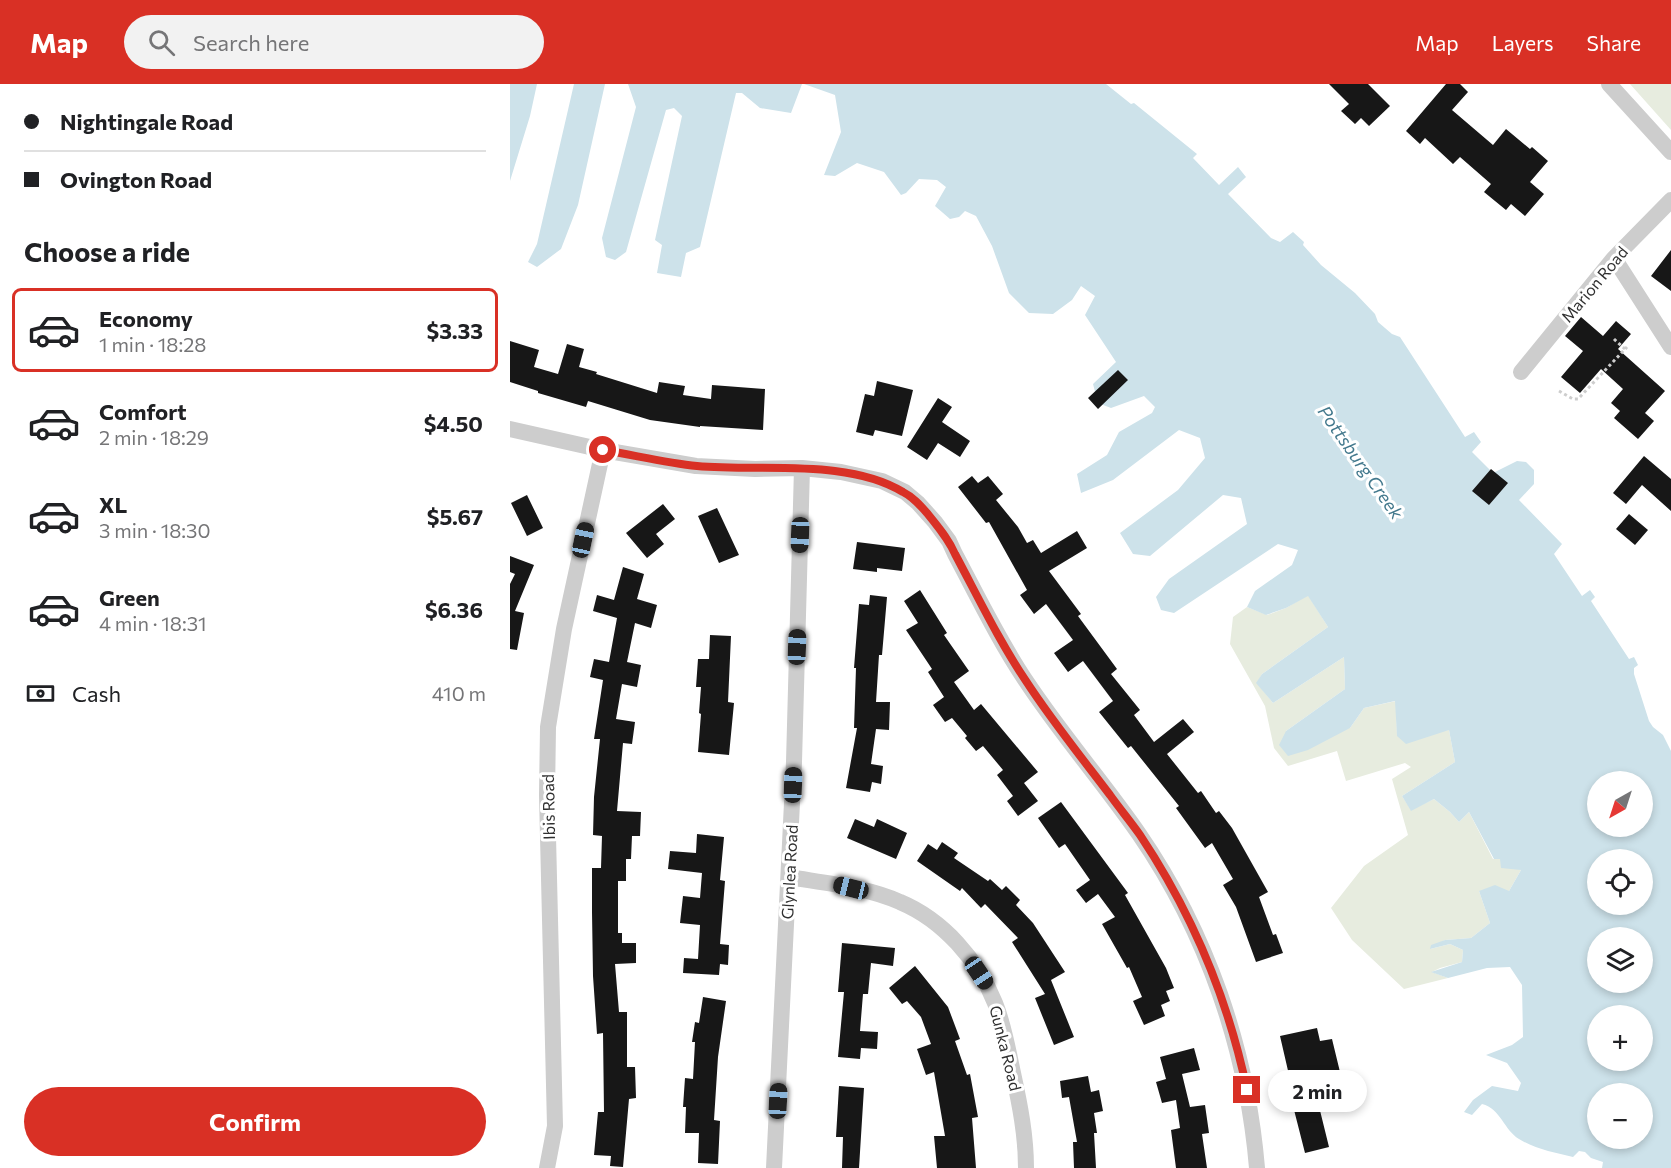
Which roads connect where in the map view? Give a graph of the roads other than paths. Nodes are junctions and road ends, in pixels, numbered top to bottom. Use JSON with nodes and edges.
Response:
{"nodes":[{"id":1,"x":1609,"y":84,"type":"edge"},
{"id":2,"x":1671,"y":152,"type":"edge"},
{"id":3,"x":1671,"y":200,"type":"edge"},
{"id":4,"x":1614,"y":258,"type":"junction"},
{"id":5,"x":1671,"y":347,"type":"edge"},
{"id":6,"x":1521,"y":372,"type":"dead end"},
{"id":7,"x":510,"y":429,"type":"edge"},
{"id":8,"x":603,"y":450,"type":"junction"},
{"id":9,"x":802,"y":468,"type":"junction"},
{"id":10,"x":789,"y":877,"type":"junction"},
{"id":11,"x":547,"y":1168,"type":"edge"},
{"id":12,"x":774,"y":1168,"type":"edge"},
{"id":13,"x":1026,"y":1168,"type":"edge"},
{"id":14,"x":1257,"y":1168,"type":"edge"}],
"edges":[{"from":1,"to":2,"type":"street"},
{"from":3,"to":4,"type":"street","name":"Marion Road"},
{"from":4,"to":5,"type":"street"},
{"from":4,"to":6,"type":"street","name":"Marion Road"},
{"from":7,"to":8,"type":"street"},
{"from":8,"to":9,"type":"street"},
{"from":8,"to":11,"type":"street","name":"Ibis Road"},
{"from":9,"to":10,"type":"street","name":"Glynlea Road"},
{"from":9,"to":14,"type":"street"},
{"from":10,"to":12,"type":"street","name":"Glynlea Road"},
{"from":10,"to":13,"type":"street","name":"Gunka Road"}]}
